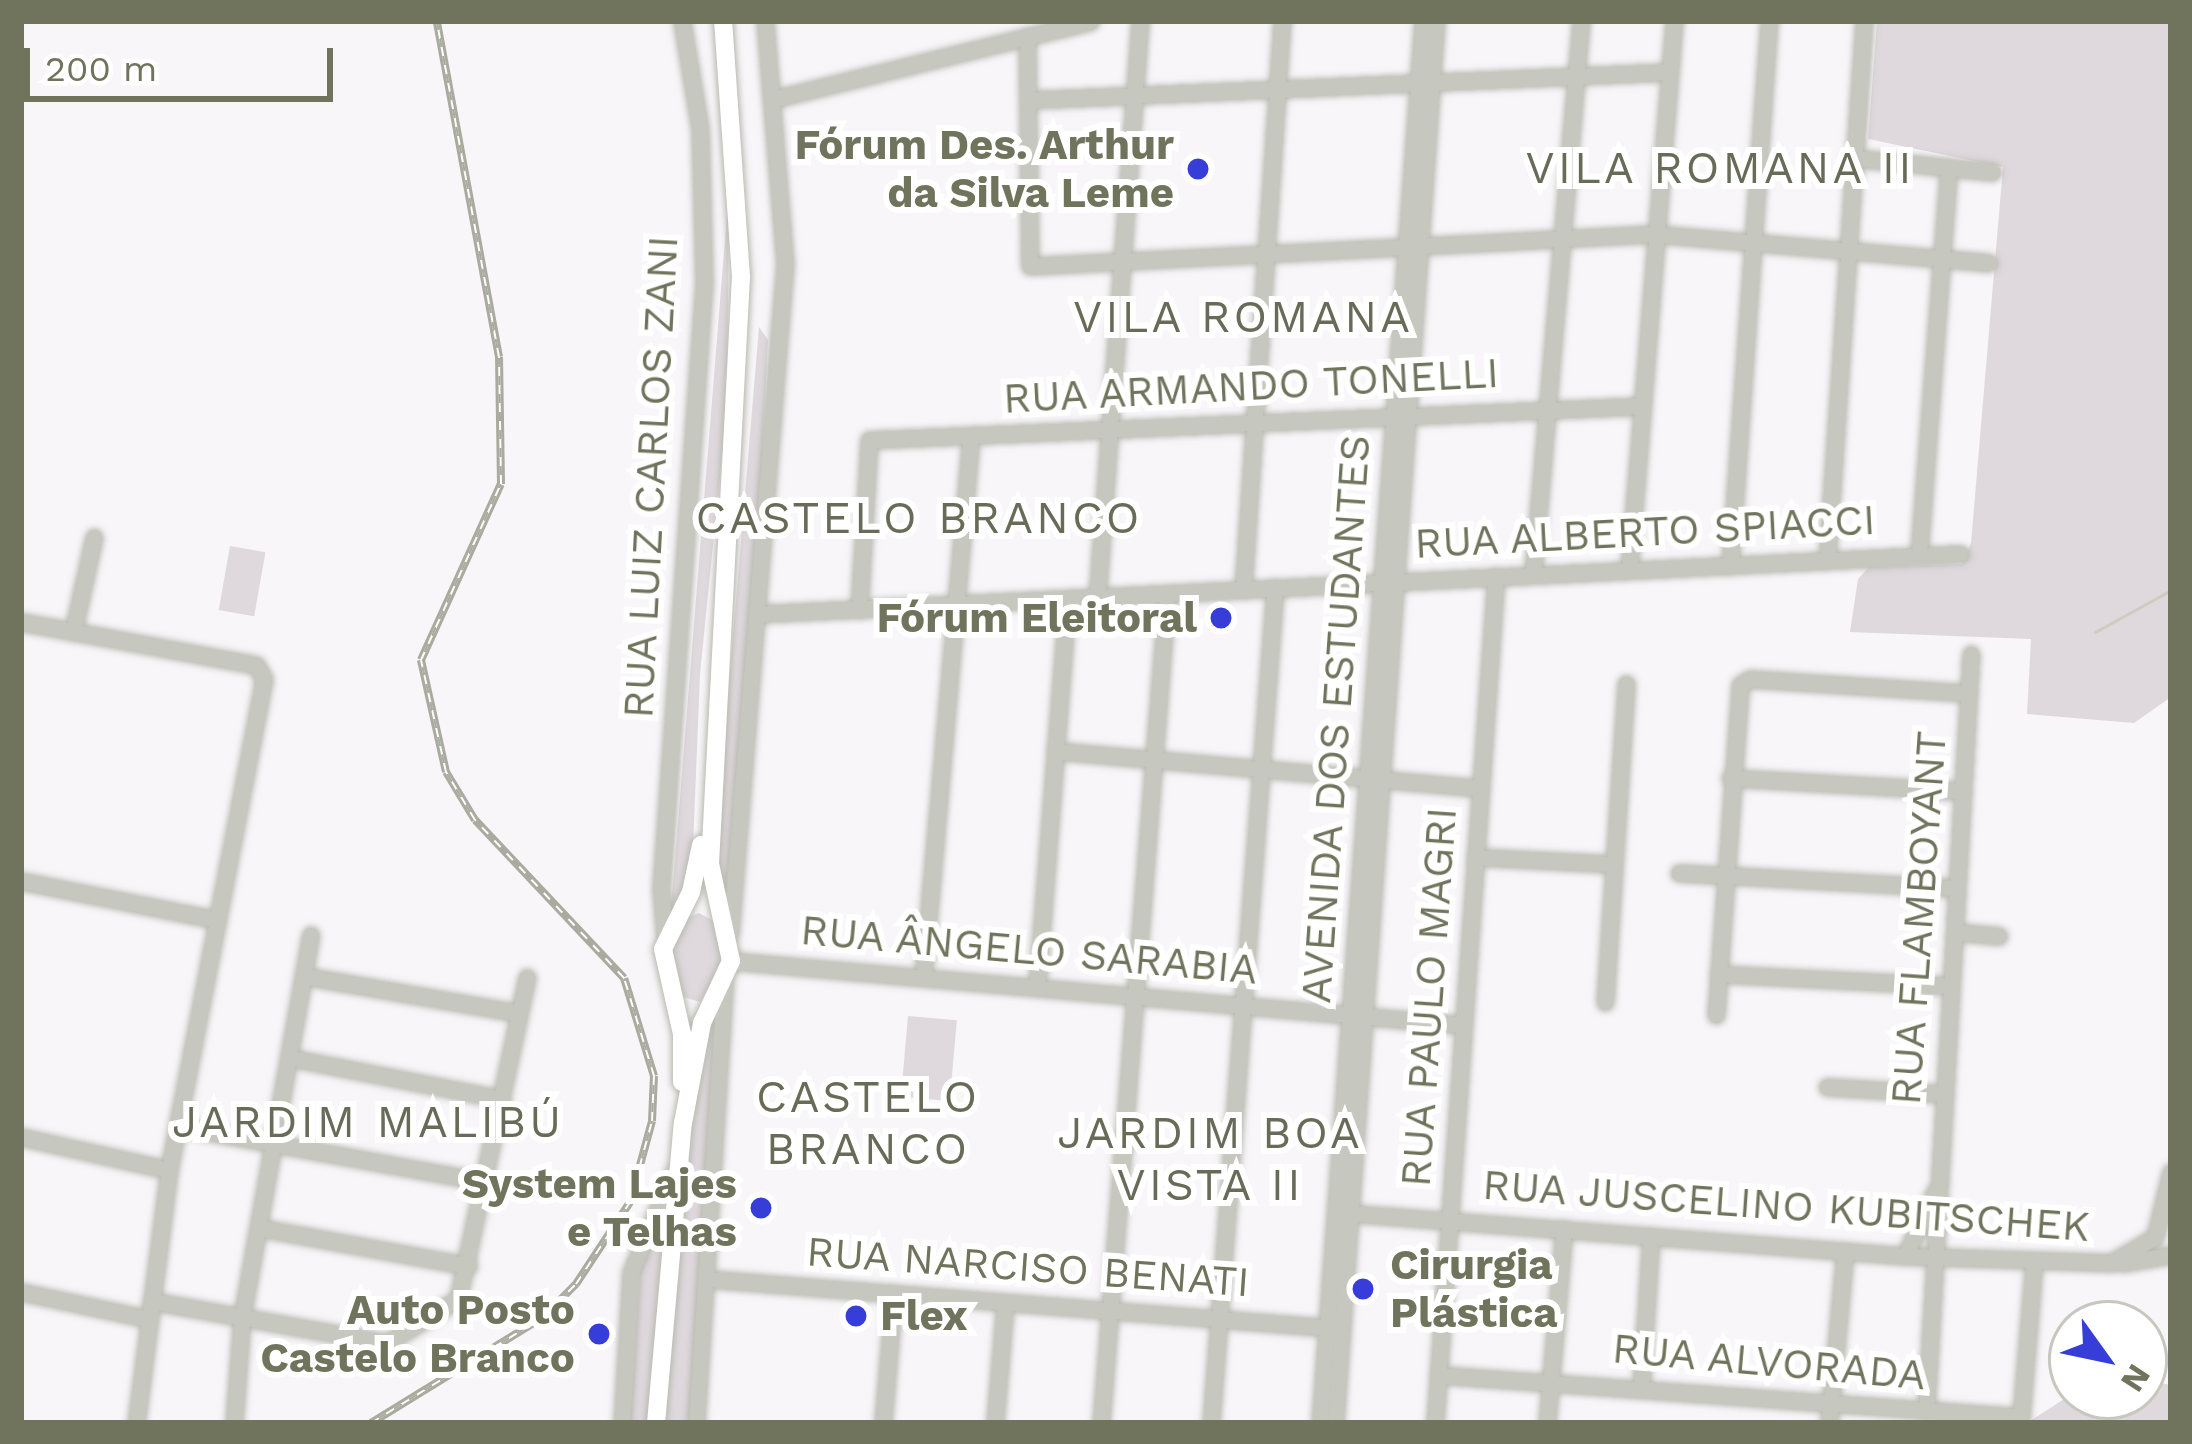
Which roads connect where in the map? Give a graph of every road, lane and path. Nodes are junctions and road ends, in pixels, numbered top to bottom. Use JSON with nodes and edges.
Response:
{"nodes":[{"id":1,"x":682,"y":21,"type":"edge"},
{"id":2,"x":723,"y":21,"type":"edge"},
{"id":3,"x":765,"y":21,"type":"edge"},
{"id":4,"x":1091,"y":21,"type":"edge"},
{"id":5,"x":1140,"y":21,"type":"edge"},
{"id":6,"x":1282,"y":21,"type":"edge"},
{"id":7,"x":1423,"y":21,"type":"edge"},
{"id":8,"x":1436,"y":21,"type":"edge"},
{"id":9,"x":1581,"y":21,"type":"edge"},
{"id":10,"x":1674,"y":21,"type":"edge"},
{"id":11,"x":1769,"y":21,"type":"edge"},
{"id":12,"x":1864,"y":21,"type":"edge"},
{"id":13,"x":1027,"y":36,"type":"junction"},
{"id":14,"x":1670,"y":72,"type":"junction"},
{"id":15,"x":1576,"y":75,"type":"junction"},
{"id":16,"x":1425,"y":83,"type":"junction"},
{"id":17,"x":1277,"y":87,"type":"junction"},
{"id":18,"x":1135,"y":95,"type":"junction"},
{"id":19,"x":774,"y":99,"type":"junction"},
{"id":20,"x":1028,"y":100,"type":"junction"},
{"id":21,"x":1854,"y":158,"type":"junction"},
{"id":22,"x":1948,"y":167,"type":"junction"},
{"id":23,"x":1992,"y":172,"type":"dead end"},
{"id":24,"x":1654,"y":234,"type":"junction"},
{"id":25,"x":1560,"y":236,"type":"junction"},
{"id":26,"x":1752,"y":239,"type":"junction"},
{"id":27,"x":1414,"y":246,"type":"junction"},
{"id":28,"x":1847,"y":253,"type":"junction"},
{"id":29,"x":1269,"y":255,"type":"junction"},
{"id":30,"x":1941,"y":261,"type":"junction"},
{"id":31,"x":1989,"y":262,"type":"dead end"},
{"id":32,"x":1122,"y":264,"type":"junction"},
{"id":33,"x":1642,"y":406,"type":"junction"},
{"id":34,"x":1548,"y":407,"type":"junction"},
{"id":35,"x":1401,"y":415,"type":"junction"},
{"id":36,"x":1255,"y":424,"type":"junction"},
{"id":37,"x":1108,"y":430,"type":"junction"},
{"id":38,"x":971,"y":436,"type":"junction"},
{"id":39,"x":94,"y":537,"type":"dead end"},
{"id":40,"x":1919,"y":554,"type":"junction"},
{"id":41,"x":1960,"y":554,"type":"dead end"},
{"id":42,"x":1827,"y":560,"type":"junction"},
{"id":43,"x":1730,"y":566,"type":"junction"},
{"id":44,"x":1629,"y":570,"type":"junction"},
{"id":45,"x":1533,"y":574,"type":"junction"},
{"id":46,"x":1496,"y":576,"type":"junction"},
{"id":47,"x":1388,"y":581,"type":"junction"},
{"id":48,"x":1275,"y":587,"type":"junction"},
{"id":49,"x":1243,"y":590,"type":"junction"},
{"id":50,"x":1167,"y":595,"type":"junction"},
{"id":51,"x":1096,"y":600,"type":"junction"},
{"id":52,"x":951,"y":602,"type":"junction"},
{"id":53,"x":1067,"y":602,"type":"junction"},
{"id":54,"x":859,"y":610,"type":"junction"},
{"id":55,"x":758,"y":614,"type":"junction"},
{"id":56,"x":21,"y":622,"type":"edge"},
{"id":57,"x":74,"y":632,"type":"junction"},
{"id":58,"x":1971,"y":654,"type":"dead end"},
{"id":59,"x":1626,"y":684,"type":"dead end"},
{"id":60,"x":1969,"y":693,"type":"junction"},
{"id":61,"x":1055,"y":752,"type":"junction"},
{"id":62,"x":1153,"y":761,"type":"junction"},
{"id":63,"x":1259,"y":771,"type":"junction"},
{"id":64,"x":1730,"y":778,"type":"junction"},
{"id":65,"x":1374,"y":779,"type":"junction"},
{"id":66,"x":1480,"y":788,"type":"junction"},
{"id":67,"x":710,"y":790,"type":"junction"},
{"id":68,"x":1963,"y":791,"type":"junction"},
{"id":69,"x":1475,"y":856,"type":"junction"},
{"id":70,"x":1614,"y":864,"type":"junction"},
{"id":71,"x":1679,"y":873,"type":"dead end"},
{"id":72,"x":1724,"y":875,"type":"junction"},
{"id":73,"x":21,"y":881,"type":"edge"},
{"id":74,"x":1957,"y":888,"type":"junction"},
{"id":75,"x":681,"y":910,"type":"junction"},
{"id":76,"x":213,"y":919,"type":"junction"},
{"id":77,"x":726,"y":926,"type":"junction"},
{"id":78,"x":1954,"y":932,"type":"junction"},
{"id":79,"x":311,"y":935,"type":"dead end"},
{"id":80,"x":1999,"y":936,"type":"dead end"},
{"id":81,"x":665,"y":938,"type":"junction"},
{"id":82,"x":728,"y":970,"type":"junction"},
{"id":83,"x":1718,"y":974,"type":"junction"},
{"id":84,"x":304,"y":976,"type":"junction"},
{"id":85,"x":527,"y":977,"type":"dead end"},
{"id":86,"x":923,"y":978,"type":"junction"},
{"id":87,"x":1952,"y":986,"type":"junction"},
{"id":88,"x":1036,"y":987,"type":"junction"},
{"id":89,"x":669,"y":993,"type":"junction"},
{"id":90,"x":1132,"y":994,"type":"junction"},
{"id":91,"x":713,"y":996,"type":"junction"},
{"id":92,"x":1605,"y":1002,"type":"dead end"},
{"id":93,"x":1238,"y":1003,"type":"junction"},
{"id":94,"x":520,"y":1013,"type":"junction"},
{"id":95,"x":1716,"y":1015,"type":"dead end"},
{"id":96,"x":1358,"y":1016,"type":"junction"},
{"id":97,"x":1463,"y":1025,"type":"junction"},
{"id":98,"x":291,"y":1058,"type":"junction"},
{"id":99,"x":1827,"y":1088,"type":"dead end"},
{"id":100,"x":1944,"y":1094,"type":"junction"},
{"id":101,"x":502,"y":1099,"type":"junction"},
{"id":102,"x":683,"y":1123,"type":"junction"},
{"id":103,"x":177,"y":1126,"type":"junction"},
{"id":104,"x":21,"y":1137,"type":"edge"},
{"id":105,"x":276,"y":1143,"type":"junction"},
{"id":106,"x":679,"y":1161,"type":"junction"},
{"id":107,"x":169,"y":1170,"type":"junction"},
{"id":108,"x":2171,"y":1172,"type":"edge"},
{"id":109,"x":485,"y":1182,"type":"junction"},
{"id":110,"x":1937,"y":1187,"type":"junction"},
{"id":111,"x":1344,"y":1213,"type":"junction"},
{"id":112,"x":1449,"y":1220,"type":"junction"},
{"id":113,"x":260,"y":1228,"type":"junction"},
{"id":114,"x":1564,"y":1229,"type":"junction"},
{"id":115,"x":1651,"y":1236,"type":"junction"},
{"id":116,"x":1845,"y":1251,"type":"junction"},
{"id":117,"x":2171,"y":1255,"type":"edge"},
{"id":118,"x":1921,"y":1256,"type":"junction"},
{"id":119,"x":2034,"y":1263,"type":"junction"},
{"id":120,"x":2111,"y":1263,"type":"junction"},
{"id":121,"x":469,"y":1266,"type":"junction"},
{"id":122,"x":707,"y":1279,"type":"junction"},
{"id":123,"x":21,"y":1292,"type":"edge"},
{"id":124,"x":893,"y":1293,"type":"junction"},
{"id":125,"x":151,"y":1300,"type":"junction"},
{"id":126,"x":1005,"y":1303,"type":"junction"},
{"id":127,"x":1110,"y":1310,"type":"junction"},
{"id":128,"x":242,"y":1317,"type":"junction"},
{"id":129,"x":1218,"y":1317,"type":"junction"},
{"id":130,"x":148,"y":1319,"type":"junction"},
{"id":131,"x":1335,"y":1328,"type":"junction"},
{"id":132,"x":1438,"y":1375,"type":"junction"},
{"id":133,"x":1550,"y":1381,"type":"junction"},
{"id":134,"x":1641,"y":1389,"type":"junction"},
{"id":135,"x":1926,"y":1411,"type":"junction"},
{"id":136,"x":1830,"y":1414,"type":"edge"},
{"id":137,"x":136,"y":1423,"type":"edge"},
{"id":138,"x":233,"y":1423,"type":"edge"},
{"id":139,"x":622,"y":1423,"type":"edge"},
{"id":140,"x":656,"y":1423,"type":"edge"},
{"id":141,"x":697,"y":1423,"type":"edge"},
{"id":142,"x":883,"y":1423,"type":"edge"},
{"id":143,"x":995,"y":1423,"type":"edge"},
{"id":144,"x":1101,"y":1423,"type":"edge"},
{"id":145,"x":1211,"y":1423,"type":"edge"},
{"id":146,"x":1320,"y":1423,"type":"edge"},
{"id":147,"x":1335,"y":1423,"type":"edge"},
{"id":148,"x":1435,"y":1423,"type":"edge"},
{"id":149,"x":1547,"y":1423,"type":"edge"}],
"edges":[{"from":1,"to":81,"type":"street","name":"RUA LUIZ CARLOS ZANI"},
{"from":2,"to":67,"type":"main road"},
{"from":3,"to":19,"type":"street"},
{"from":4,"to":13,"type":"street"},
{"from":5,"to":18,"type":"street"},
{"from":6,"to":17,"type":"street"},
{"from":7,"to":16,"type":"street","name":"AVENIDA DOS ESTUDANTES"},
{"from":8,"to":16,"type":"street","name":"AVENIDA DOS ESTUDANTES"},
{"from":9,"to":15,"type":"street"},
{"from":10,"to":14,"type":"street"},
{"from":11,"to":26,"type":"street"},
{"from":12,"to":21,"type":"street"},
{"from":13,"to":19,"type":"street"},
{"from":13,"to":20,"type":"street"},
{"from":14,"to":15,"type":"street"},
{"from":14,"to":24,"type":"street"},
{"from":15,"to":16,"type":"street"},
{"from":15,"to":25,"type":"street"},
{"from":16,"to":17,"type":"street"},
{"from":16,"to":27,"type":"street","name":"AVENIDA DOS ESTUDANTES"},
{"from":17,"to":18,"type":"street"},
{"from":17,"to":29,"type":"street"},
{"from":18,"to":20,"type":"street"},
{"from":18,"to":32,"type":"street"},
{"from":19,"to":55,"type":"street"},
{"from":20,"to":32,"type":"street"},
{"from":21,"to":22,"type":"street"},
{"from":21,"to":28,"type":"street"},
{"from":22,"to":23,"type":"street"},
{"from":22,"to":30,"type":"street"},
{"from":24,"to":25,"type":"street"},
{"from":24,"to":26,"type":"street"},
{"from":24,"to":33,"type":"street"},
{"from":25,"to":27,"type":"street"},
{"from":25,"to":34,"type":"street"},
{"from":26,"to":28,"type":"street"},
{"from":26,"to":43,"type":"street"},
{"from":27,"to":29,"type":"street"},
{"from":27,"to":35,"type":"street","name":"AVENIDA DOS ESTUDANTES"},
{"from":28,"to":30,"type":"street"},
{"from":28,"to":42,"type":"street"},
{"from":29,"to":32,"type":"street"},
{"from":29,"to":36,"type":"street"},
{"from":30,"to":31,"type":"street"},
{"from":30,"to":40,"type":"street"},
{"from":32,"to":37,"type":"street"},
{"from":33,"to":34,"type":"street","name":"RUA ARMANDO TONELLI"},
{"from":33,"to":44,"type":"street"},
{"from":34,"to":35,"type":"street","name":"RUA ARMANDO TONELLI"},
{"from":34,"to":45,"type":"street"},
{"from":35,"to":36,"type":"street","name":"RUA ARMANDO TONELLI"},
{"from":35,"to":47,"type":"street","name":"AVENIDA DOS ESTUDANTES"},
{"from":36,"to":37,"type":"street","name":"RUA ARMANDO TONELLI"},
{"from":36,"to":49,"type":"street"},
{"from":37,"to":38,"type":"street","name":"RUA ARMANDO TONELLI"},
{"from":37,"to":51,"type":"street"},
{"from":38,"to":52,"type":"street"},
{"from":38,"to":54,"type":"street","name":"RUA ARMANDO TONELLI"},
{"from":39,"to":57,"type":"street"},
{"from":40,"to":41,"type":"street","name":"RUA ALBERTO SPIACCI"},
{"from":40,"to":42,"type":"street","name":"RUA ALBERTO SPIACCI"},
{"from":42,"to":43,"type":"street","name":"RUA ALBERTO SPIACCI"},
{"from":43,"to":44,"type":"street","name":"RUA ALBERTO SPIACCI"},
{"from":44,"to":45,"type":"street","name":"RUA ALBERTO SPIACCI"},
{"from":45,"to":46,"type":"street","name":"RUA ALBERTO SPIACCI"},
{"from":46,"to":47,"type":"street","name":"RUA ALBERTO SPIACCI"},
{"from":46,"to":66,"type":"street","name":"RUA PAULO MAGRI"},
{"from":47,"to":48,"type":"street","name":"RUA ALBERTO SPIACCI"},
{"from":47,"to":65,"type":"street","name":"AVENIDA DOS ESTUDANTES"},
{"from":48,"to":49,"type":"street","name":"RUA ALBERTO SPIACCI"},
{"from":48,"to":63,"type":"street"},
{"from":49,"to":50,"type":"street","name":"RUA ALBERTO SPIACCI"},
{"from":50,"to":51,"type":"street","name":"RUA ALBERTO SPIACCI"},
{"from":50,"to":62,"type":"street"},
{"from":51,"to":53,"type":"street","name":"RUA ALBERTO SPIACCI"},
{"from":52,"to":53,"type":"street","name":"RUA ALBERTO SPIACCI"},
{"from":52,"to":54,"type":"street","name":"RUA ALBERTO SPIACCI"},
{"from":52,"to":86,"type":"street"},
{"from":53,"to":61,"type":"street"},
{"from":54,"to":55,"type":"street","name":"RUA ALBERTO SPIACCI"},
{"from":55,"to":77,"type":"street"},
{"from":56,"to":57,"type":"street"},
{"from":57,"to":76,"type":"street"},
{"from":58,"to":60,"type":"street","name":"RUA FLAMBOYANT"},
{"from":59,"to":70,"type":"street"},
{"from":60,"to":64,"type":"street"},
{"from":60,"to":68,"type":"street","name":"RUA FLAMBOYANT"},
{"from":61,"to":62,"type":"street"},
{"from":61,"to":88,"type":"street"},
{"from":62,"to":63,"type":"street"},
{"from":62,"to":90,"type":"street"},
{"from":63,"to":65,"type":"street"},
{"from":63,"to":93,"type":"street"},
{"from":64,"to":68,"type":"street"},
{"from":64,"to":72,"type":"street"},
{"from":65,"to":66,"type":"street"},
{"from":65,"to":96,"type":"street","name":"AVENIDA DOS ESTUDANTES"},
{"from":66,"to":69,"type":"street","name":"RUA PAULO MAGRI"},
{"from":67,"to":75,"type":"main road"},
{"from":67,"to":77,"type":"main road"},
{"from":68,"to":74,"type":"street","name":"RUA FLAMBOYANT"},
{"from":69,"to":70,"type":"street"},
{"from":69,"to":97,"type":"street","name":"RUA PAULO MAGRI"},
{"from":70,"to":92,"type":"street"},
{"from":71,"to":72,"type":"street"},
{"from":72,"to":74,"type":"street"},
{"from":72,"to":83,"type":"street"},
{"from":73,"to":76,"type":"street"},
{"from":74,"to":78,"type":"street","name":"RUA FLAMBOYANT"},
{"from":75,"to":77,"type":"main road"},
{"from":75,"to":81,"type":"main road"},
{"from":76,"to":103,"type":"street"},
{"from":77,"to":82,"type":"main road"},
{"from":78,"to":80,"type":"street"},
{"from":78,"to":87,"type":"street","name":"RUA FLAMBOYANT"},
{"from":79,"to":84,"type":"street"},
{"from":81,"to":89,"type":"main road"},
{"from":82,"to":86,"type":"street","name":"RUA ÂNGELO SARABIA"},
{"from":82,"to":91,"type":"main road"},
{"from":82,"to":122,"type":"street"},
{"from":83,"to":87,"type":"street"},
{"from":83,"to":95,"type":"street"},
{"from":84,"to":94,"type":"street"},
{"from":84,"to":98,"type":"street"},
{"from":85,"to":94,"type":"street"},
{"from":86,"to":88,"type":"street","name":"RUA ÂNGELO SARABIA"},
{"from":87,"to":100,"type":"street","name":"RUA FLAMBOYANT"},
{"from":88,"to":90,"type":"street","name":"RUA ÂNGELO SARABIA"},
{"from":89,"to":91,"type":"main road"},
{"from":89,"to":102,"type":"main road"},
{"from":90,"to":93,"type":"street","name":"RUA ÂNGELO SARABIA"},
{"from":90,"to":127,"type":"street"},
{"from":91,"to":102,"type":"main road"},
{"from":93,"to":96,"type":"street","name":"RUA ÂNGELO SARABIA"},
{"from":93,"to":129,"type":"street"},
{"from":94,"to":101,"type":"street"},
{"from":96,"to":97,"type":"street","name":"RUA ÂNGELO SARABIA"},
{"from":96,"to":111,"type":"street","name":"AVENIDA DOS ESTUDANTES"},
{"from":97,"to":112,"type":"street","name":"RUA PAULO MAGRI"},
{"from":98,"to":101,"type":"street"},
{"from":98,"to":105,"type":"street"},
{"from":99,"to":100,"type":"street"},
{"from":100,"to":110,"type":"street","name":"RUA FLAMBOYANT"},
{"from":101,"to":109,"type":"street"},
{"from":102,"to":106,"type":"main road"},
{"from":103,"to":105,"type":"street"},
{"from":103,"to":107,"type":"street"},
{"from":104,"to":107,"type":"street"},
{"from":105,"to":109,"type":"street"},
{"from":105,"to":113,"type":"street"},
{"from":106,"to":139,"type":"street"},
{"from":106,"to":140,"type":"main road"},
{"from":107,"to":125,"type":"street"},
{"from":108,"to":120,"type":"street","name":"RUA JUSCELINO KUBITSCHEK"},
{"from":109,"to":121,"type":"street"},
{"from":110,"to":118,"type":"street"},
{"from":110,"to":118,"type":"street","name":"RUA FLAMBOYANT"},
{"from":111,"to":112,"type":"street","name":"RUA JUSCELINO KUBITSCHEK"},
{"from":111,"to":131,"type":"street","name":"AVENIDA DOS ESTUDANTES"},
{"from":112,"to":114,"type":"street","name":"RUA JUSCELINO KUBITSCHEK"},
{"from":112,"to":132,"type":"street","name":"RUA PAULO MAGRI"},
{"from":113,"to":121,"type":"street"},
{"from":113,"to":128,"type":"street"},
{"from":114,"to":115,"type":"street","name":"RUA JUSCELINO KUBITSCHEK"},
{"from":114,"to":133,"type":"street"},
{"from":115,"to":116,"type":"street","name":"RUA JUSCELINO KUBITSCHEK"},
{"from":115,"to":134,"type":"street"},
{"from":116,"to":118,"type":"street","name":"RUA JUSCELINO KUBITSCHEK"},
{"from":116,"to":136,"type":"street"},
{"from":117,"to":120,"type":"street"},
{"from":118,"to":119,"type":"street","name":"RUA JUSCELINO KUBITSCHEK"},
{"from":118,"to":135,"type":"street","name":"RUA FLAMBOYANT"},
{"from":119,"to":120,"type":"street","name":"RUA JUSCELINO KUBITSCHEK"},
{"from":119,"to":135,"type":"street","name":"RUA ALVORADA"},
{"from":121,"to":128,"type":"street"},
{"from":122,"to":124,"type":"street","name":"RUA NARCISO BENATI"},
{"from":122,"to":141,"type":"street"},
{"from":123,"to":130,"type":"street"},
{"from":124,"to":126,"type":"street","name":"RUA NARCISO BENATI"},
{"from":124,"to":142,"type":"street"},
{"from":125,"to":128,"type":"street"},
{"from":125,"to":130,"type":"street"},
{"from":126,"to":127,"type":"street","name":"RUA NARCISO BENATI"},
{"from":126,"to":143,"type":"street"},
{"from":127,"to":129,"type":"street","name":"RUA NARCISO BENATI"},
{"from":127,"to":144,"type":"street"},
{"from":128,"to":138,"type":"street"},
{"from":129,"to":131,"type":"street","name":"RUA NARCISO BENATI"},
{"from":129,"to":145,"type":"street"},
{"from":130,"to":137,"type":"street"},
{"from":131,"to":146,"type":"street","name":"AVENIDA DOS ESTUDANTES"},
{"from":131,"to":147,"type":"street","name":"AVENIDA DOS ESTUDANTES"},
{"from":132,"to":133,"type":"street","name":"RUA ALVORADA"},
{"from":132,"to":148,"type":"street","name":"RUA PAULO MAGRI"},
{"from":133,"to":134,"type":"street","name":"RUA ALVORADA"},
{"from":133,"to":149,"type":"street"},
{"from":134,"to":136,"type":"street","name":"RUA ALVORADA"},
{"from":135,"to":136,"type":"street","name":"RUA ALVORADA"}]}
